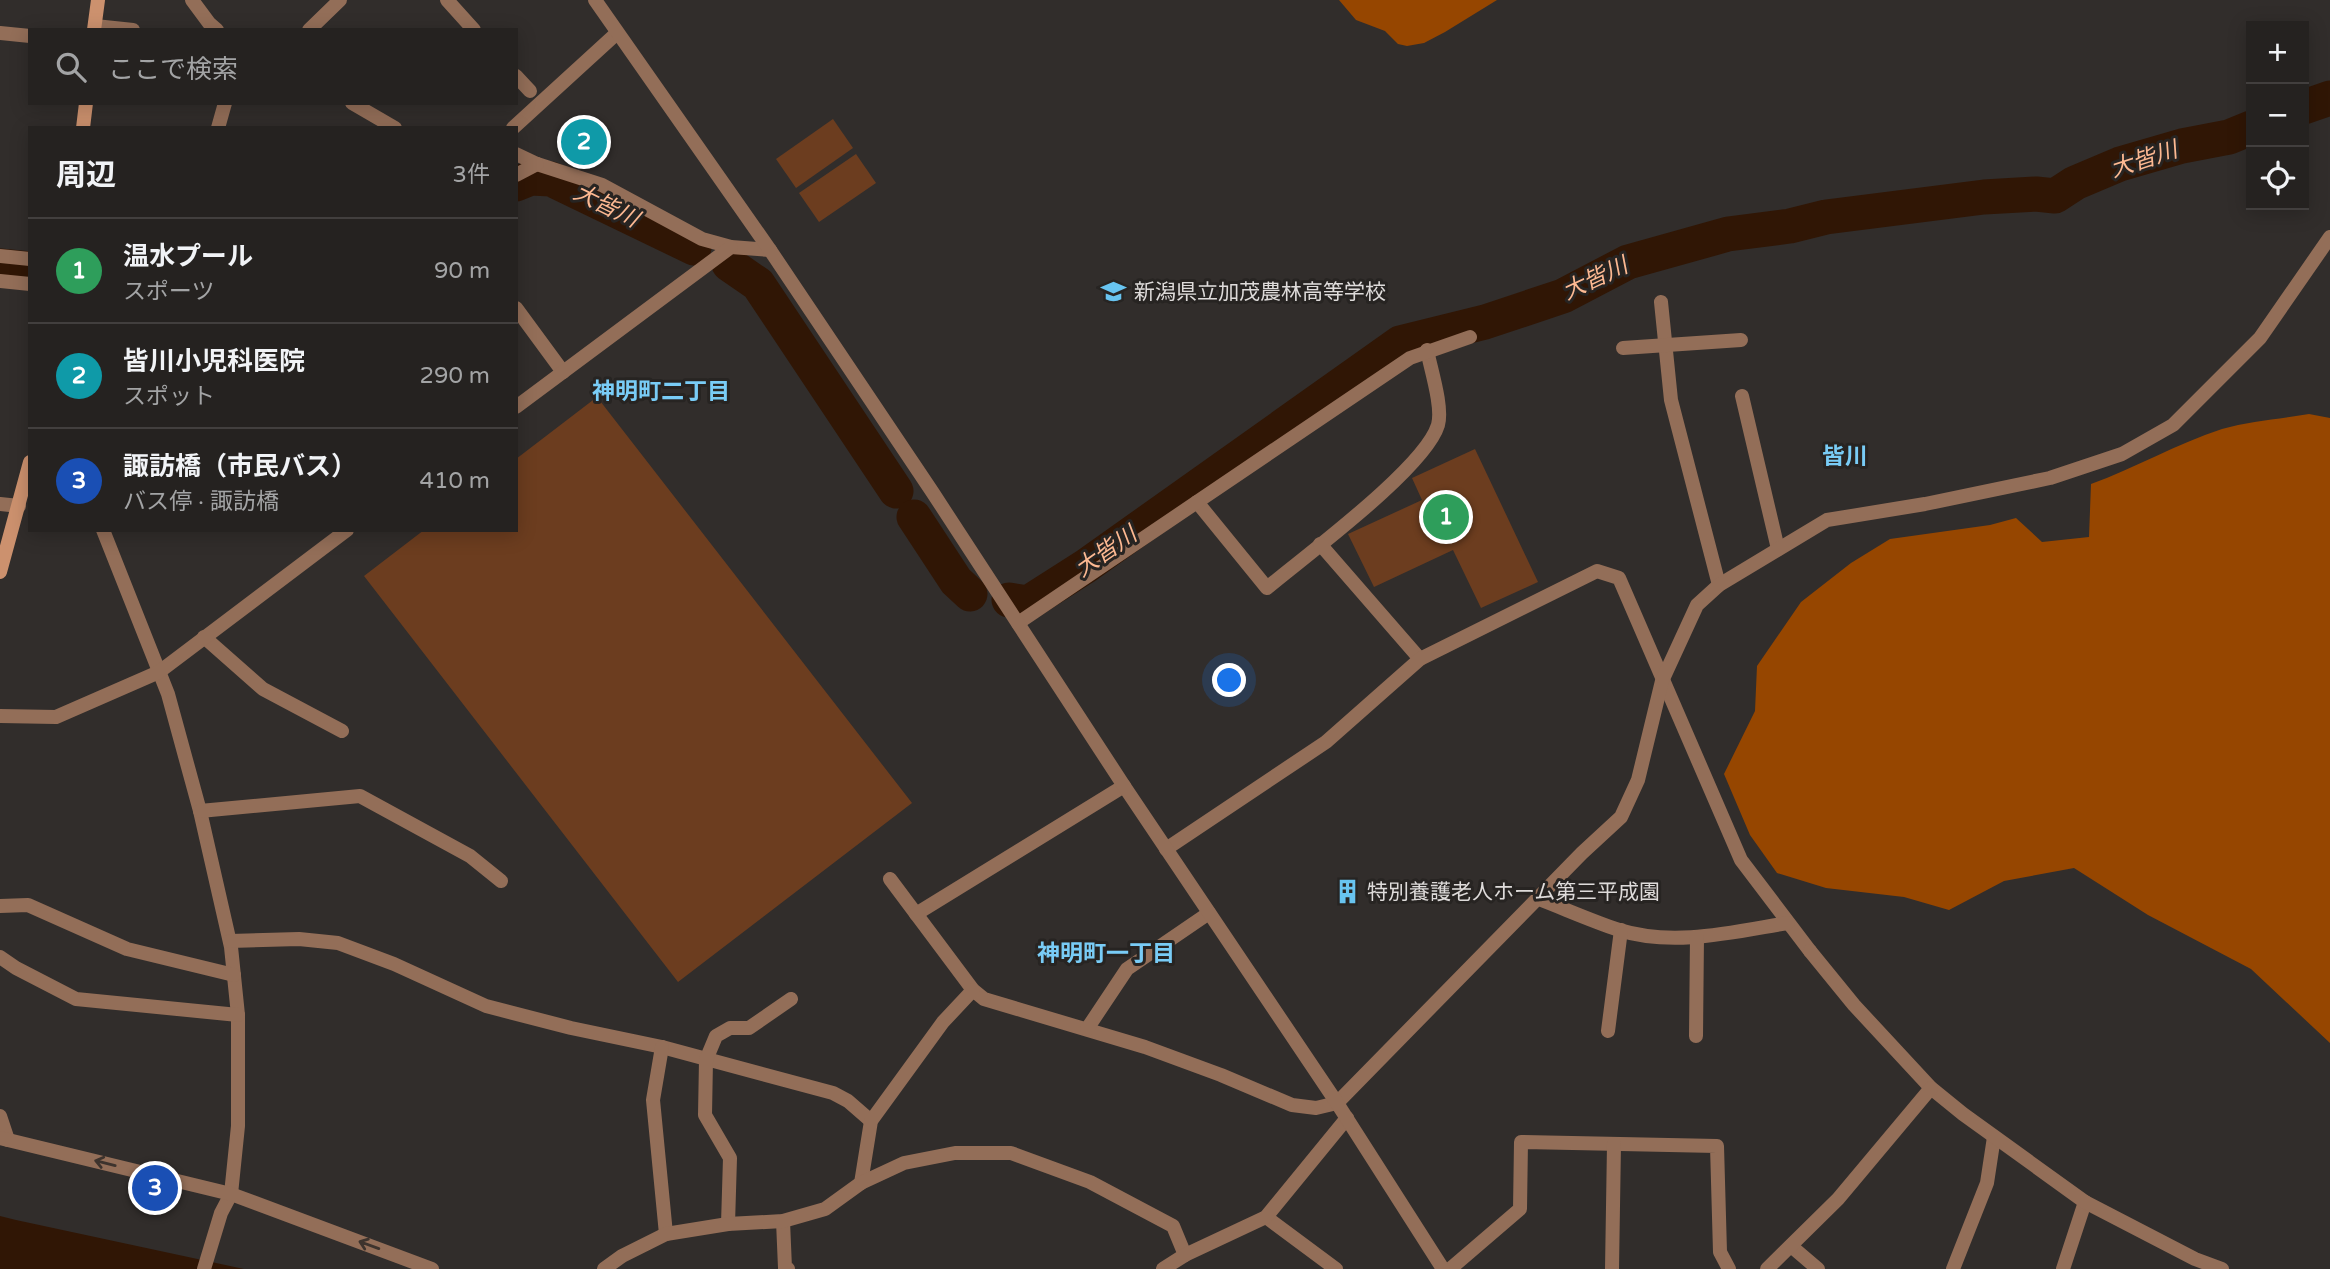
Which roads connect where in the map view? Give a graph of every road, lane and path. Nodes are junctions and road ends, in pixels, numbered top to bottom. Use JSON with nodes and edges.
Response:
{"nodes":[{"id":1,"x":98,"y":0,"type":"edge"},
{"id":2,"x":192,"y":0,"type":"edge"},
{"id":3,"x":340,"y":0,"type":"edge"},
{"id":4,"x":447,"y":0,"type":"edge"},
{"id":5,"x":595,"y":0,"type":"edge"},
{"id":6,"x":94,"y":28,"type":"edge"},
{"id":7,"x":215,"y":28,"type":"edge"},
{"id":8,"x":311,"y":28,"type":"edge"},
{"id":9,"x":472,"y":28,"type":"edge"},
{"id":10,"x":0,"y":33,"type":"edge"},
{"id":11,"x":617,"y":33,"type":"junction"},
{"id":12,"x":28,"y":36,"type":"edge"},
{"id":13,"x":518,"y":78,"type":"edge"},
{"id":14,"x":530,"y":91,"type":"dead end"},
{"id":15,"x":86,"y":105,"type":"edge"},
{"id":16,"x":224,"y":105,"type":"edge"},
{"id":17,"x":355,"y":105,"type":"edge"},
{"id":18,"x":83,"y":126,"type":"edge"},
{"id":19,"x":219,"y":126,"type":"edge"},
{"id":20,"x":392,"y":126,"type":"edge"},
{"id":21,"x":515,"y":126,"type":"edge"},
{"id":22,"x":518,"y":155,"type":"edge"},
{"id":23,"x":537,"y":164,"type":"junction"},
{"id":24,"x":518,"y":174,"type":"edge"},
{"id":25,"x":2330,"y":237,"type":"edge"},
{"id":26,"x":731,"y":247,"type":"junction"},
{"id":27,"x":770,"y":250,"type":"junction"},
{"id":28,"x":0,"y":256,"type":"edge"},
{"id":29,"x":28,"y":259,"type":"edge"},
{"id":30,"x":0,"y":281,"type":"edge"},
{"id":31,"x":28,"y":284,"type":"edge"},
{"id":32,"x":1661,"y":302,"type":"dead end"},
{"id":33,"x":518,"y":311,"type":"edge"},
{"id":34,"x":1471,"y":337,"type":"dead end"},
{"id":35,"x":1741,"y":340,"type":"dead end"},
{"id":36,"x":1666,"y":346,"type":"junction"},
{"id":37,"x":1623,"y":348,"type":"dead end"},
{"id":38,"x":1427,"y":351,"type":"junction"},
{"id":39,"x":563,"y":372,"type":"junction"},
{"id":40,"x":1742,"y":396,"type":"dead end"},
{"id":41,"x":518,"y":406,"type":"edge"},
{"id":42,"x":28,"y":470,"type":"edge"},
{"id":43,"x":1197,"y":502,"type":"junction"},
{"id":44,"x":0,"y":504,"type":"edge"},
{"id":45,"x":19,"y":506,"type":"junction"},
{"id":46,"x":104,"y":532,"type":"edge"},
{"id":47,"x":344,"y":532,"type":"edge"},
{"id":48,"x":1320,"y":544,"type":"junction"},
{"id":49,"x":1779,"y":549,"type":"junction"},
{"id":50,"x":0,"y":572,"type":"edge"},
{"id":51,"x":1719,"y":585,"type":"junction"},
{"id":52,"x":1018,"y":623,"type":"junction"},
{"id":53,"x":204,"y":637,"type":"junction"},
{"id":54,"x":1420,"y":659,"type":"junction"},
{"id":55,"x":159,"y":672,"type":"junction"},
{"id":56,"x":1662,"y":681,"type":"junction"},
{"id":57,"x":0,"y":716,"type":"edge"},
{"id":58,"x":342,"y":731,"type":"dead end"},
{"id":59,"x":1124,"y":786,"type":"junction"},
{"id":60,"x":200,"y":811,"type":"junction"},
{"id":61,"x":1166,"y":849,"type":"junction"},
{"id":62,"x":890,"y":878,"type":"dead end"},
{"id":63,"x":502,"y":881,"type":"dead end"},
{"id":64,"x":1539,"y":899,"type":"junction"},
{"id":65,"x":0,"y":906,"type":"edge"},
{"id":66,"x":1209,"y":913,"type":"junction"},
{"id":67,"x":916,"y":914,"type":"junction"},
{"id":68,"x":1788,"y":923,"type":"junction"},
{"id":69,"x":1621,"y":930,"type":"junction"},
{"id":70,"x":1697,"y":937,"type":"junction"},
{"id":71,"x":230,"y":941,"type":"junction"},
{"id":72,"x":0,"y":957,"type":"edge"},
{"id":73,"x":234,"y":975,"type":"junction"},
{"id":74,"x":974,"y":990,"type":"junction"},
{"id":75,"x":790,"y":999,"type":"dead end"},
{"id":76,"x":238,"y":1015,"type":"junction"},
{"id":77,"x":1087,"y":1030,"type":"junction"},
{"id":78,"x":1608,"y":1031,"type":"dead end"},
{"id":79,"x":1696,"y":1036,"type":"dead end"},
{"id":80,"x":662,"y":1047,"type":"junction"},
{"id":81,"x":706,"y":1060,"type":"junction"},
{"id":82,"x":1931,"y":1088,"type":"junction"},
{"id":83,"x":1337,"y":1102,"type":"junction"},
{"id":84,"x":0,"y":1116,"type":"edge"},
{"id":85,"x":1347,"y":1118,"type":"junction"},
{"id":86,"x":871,"y":1121,"type":"junction"},
{"id":87,"x":1994,"y":1137,"type":"junction"},
{"id":88,"x":4,"y":1139,"type":"edge"},
{"id":89,"x":1614,"y":1144,"type":"junction"},
{"id":90,"x":861,"y":1183,"type":"junction"},
{"id":91,"x":231,"y":1194,"type":"junction"},
{"id":92,"x":2085,"y":1202,"type":"junction"},
{"id":93,"x":1266,"y":1217,"type":"junction"},
{"id":94,"x":783,"y":1221,"type":"junction"},
{"id":95,"x":728,"y":1224,"type":"junction"},
{"id":96,"x":666,"y":1234,"type":"junction"},
{"id":97,"x":1791,"y":1246,"type":"junction"},
{"id":98,"x":1185,"y":1255,"type":"junction"},
{"id":99,"x":1440,"y":1267,"type":"edge"},
{"id":100,"x":204,"y":1269,"type":"edge"},
{"id":101,"x":432,"y":1269,"type":"edge"},
{"id":102,"x":604,"y":1269,"type":"edge"},
{"id":103,"x":788,"y":1269,"type":"edge"},
{"id":104,"x":1163,"y":1269,"type":"edge"},
{"id":105,"x":1336,"y":1269,"type":"edge"},
{"id":106,"x":1612,"y":1269,"type":"edge"},
{"id":107,"x":1729,"y":1269,"type":"edge"},
{"id":108,"x":1767,"y":1269,"type":"edge"},
{"id":109,"x":1818,"y":1269,"type":"edge"},
{"id":110,"x":1953,"y":1269,"type":"edge"},
{"id":111,"x":2063,"y":1269,"type":"edge"},
{"id":112,"x":2222,"y":1269,"type":"edge"}],
"edges":[{"from":1,"to":6,"type":"main road"},
{"from":2,"to":7,"type":"street"},
{"from":3,"to":8,"type":"street"},
{"from":4,"to":9,"type":"street"},
{"from":5,"to":11,"type":"street"},
{"from":10,"to":12,"type":"street"},
{"from":11,"to":21,"type":"street"},
{"from":11,"to":27,"type":"street"},
{"from":13,"to":14,"type":"street"},
{"from":15,"to":18,"type":"main road"},
{"from":16,"to":19,"type":"street"},
{"from":17,"to":20,"type":"street"},
{"from":22,"to":23,"type":"street"},
{"from":23,"to":24,"type":"street"},
{"from":23,"to":26,"type":"street"},
{"from":25,"to":49,"type":"street"},
{"from":26,"to":27,"type":"street"},
{"from":26,"to":39,"type":"street"},
{"from":27,"to":52,"type":"street"},
{"from":28,"to":29,"type":"street"},
{"from":30,"to":31,"type":"street"},
{"from":32,"to":36,"type":"street"},
{"from":33,"to":39,"type":"street"},
{"from":34,"to":38,"type":"street"},
{"from":35,"to":36,"type":"street"},
{"from":36,"to":37,"type":"street"},
{"from":36,"to":51,"type":"street"},
{"from":38,"to":43,"type":"street"},
{"from":38,"to":48,"type":"street"},
{"from":39,"to":41,"type":"street"},
{"from":40,"to":49,"type":"street"},
{"from":42,"to":45,"type":"main road"},
{"from":43,"to":48,"type":"street"},
{"from":43,"to":52,"type":"street"},
{"from":44,"to":45,"type":"street"},
{"from":45,"to":50,"type":"main road"},
{"from":46,"to":55,"type":"street"},
{"from":47,"to":53,"type":"street"},
{"from":48,"to":54,"type":"street"},
{"from":49,"to":51,"type":"street"},
{"from":51,"to":56,"type":"street"},
{"from":52,"to":59,"type":"street"},
{"from":53,"to":55,"type":"street"},
{"from":53,"to":58,"type":"street"},
{"from":54,"to":56,"type":"street"},
{"from":54,"to":61,"type":"street"},
{"from":55,"to":57,"type":"street"},
{"from":55,"to":60,"type":"street"},
{"from":56,"to":64,"type":"street"},
{"from":56,"to":68,"type":"street"},
{"from":59,"to":61,"type":"street"},
{"from":59,"to":67,"type":"street"},
{"from":60,"to":63,"type":"street"},
{"from":60,"to":71,"type":"street"},
{"from":61,"to":66,"type":"street"},
{"from":62,"to":67,"type":"street"},
{"from":64,"to":69,"type":"street"},
{"from":64,"to":83,"type":"street"},
{"from":65,"to":73,"type":"street"},
{"from":66,"to":77,"type":"street"},
{"from":66,"to":83,"type":"street"},
{"from":67,"to":74,"type":"street"},
{"from":68,"to":70,"type":"street"},
{"from":68,"to":82,"type":"street"},
{"from":69,"to":70,"type":"street"},
{"from":69,"to":78,"type":"street"},
{"from":70,"to":79,"type":"street"},
{"from":71,"to":73,"type":"street"},
{"from":71,"to":80,"type":"street"},
{"from":72,"to":76,"type":"street"},
{"from":73,"to":76,"type":"street"},
{"from":74,"to":77,"type":"street"},
{"from":74,"to":86,"type":"street"},
{"from":75,"to":81,"type":"street"},
{"from":76,"to":91,"type":"street"},
{"from":77,"to":83,"type":"street"},
{"from":80,"to":81,"type":"street"},
{"from":80,"to":96,"type":"street"},
{"from":81,"to":86,"type":"street"},
{"from":81,"to":95,"type":"street"},
{"from":82,"to":87,"type":"street"},
{"from":82,"to":97,"type":"street"},
{"from":83,"to":85,"type":"street"},
{"from":84,"to":88,"type":"street"},
{"from":85,"to":93,"type":"street"},
{"from":85,"to":99,"type":"street"},
{"from":86,"to":90,"type":"street"},
{"from":87,"to":92,"type":"street"},
{"from":87,"to":110,"type":"street"},
{"from":91,"to":88,"type":"street","one_way":true},
{"from":89,"to":99,"type":"street"},
{"from":89,"to":106,"type":"street"},
{"from":89,"to":107,"type":"street"},
{"from":90,"to":94,"type":"street"},
{"from":90,"to":98,"type":"street"},
{"from":91,"to":100,"type":"street"},
{"from":101,"to":91,"type":"street","one_way":true},
{"from":92,"to":111,"type":"street"},
{"from":92,"to":112,"type":"street"},
{"from":93,"to":98,"type":"street"},
{"from":93,"to":105,"type":"street"},
{"from":94,"to":95,"type":"street"},
{"from":94,"to":103,"type":"street"},
{"from":95,"to":96,"type":"street"},
{"from":96,"to":102,"type":"street"},
{"from":97,"to":108,"type":"street"},
{"from":97,"to":109,"type":"street"},
{"from":98,"to":104,"type":"street"}]}
